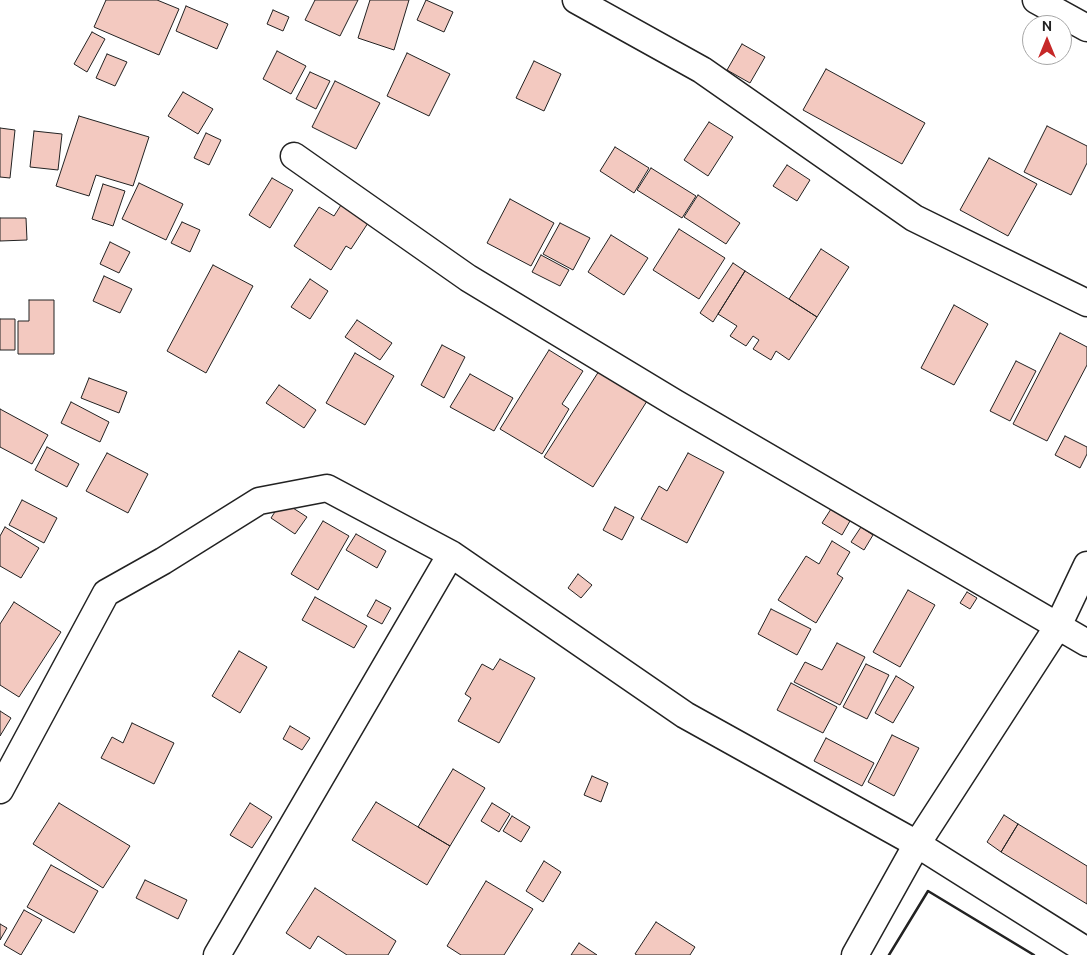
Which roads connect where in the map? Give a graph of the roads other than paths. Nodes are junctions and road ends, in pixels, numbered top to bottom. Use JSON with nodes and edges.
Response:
{"nodes":[{"id":1,"x":576,"y":0,"type":"edge"},
{"id":2,"x":1036,"y":0,"type":"edge"},
{"id":3,"x":1087,"y":28,"type":"edge"},
{"id":4,"x":294,"y":156,"type":"dead end"},
{"id":5,"x":1087,"y":303,"type":"edge"},
{"id":6,"x":452,"y":554,"type":"junction"},
{"id":7,"x":1087,"y":565,"type":"edge"},
{"id":8,"x":1058,"y":626,"type":"junction"},
{"id":9,"x":1087,"y":643,"type":"edge"},
{"id":10,"x":0,"y":790,"type":"edge"},
{"id":11,"x":917,"y":844,"type":"junction"},
{"id":12,"x":1087,"y":951,"type":"edge"},
{"id":13,"x":217,"y":955,"type":"edge"},
{"id":14,"x":855,"y":955,"type":"edge"}],
"edges":[{"from":1,"to":5,"type":"street"},
{"from":2,"to":3,"type":"street"},
{"from":4,"to":8,"type":"street"},
{"from":6,"to":10,"type":"street"},
{"from":6,"to":11,"type":"street"},
{"from":6,"to":13,"type":"street"},
{"from":7,"to":8,"type":"street"},
{"from":8,"to":9,"type":"street"},
{"from":8,"to":11,"type":"street"},
{"from":11,"to":12,"type":"street"},
{"from":11,"to":14,"type":"street"}]}
